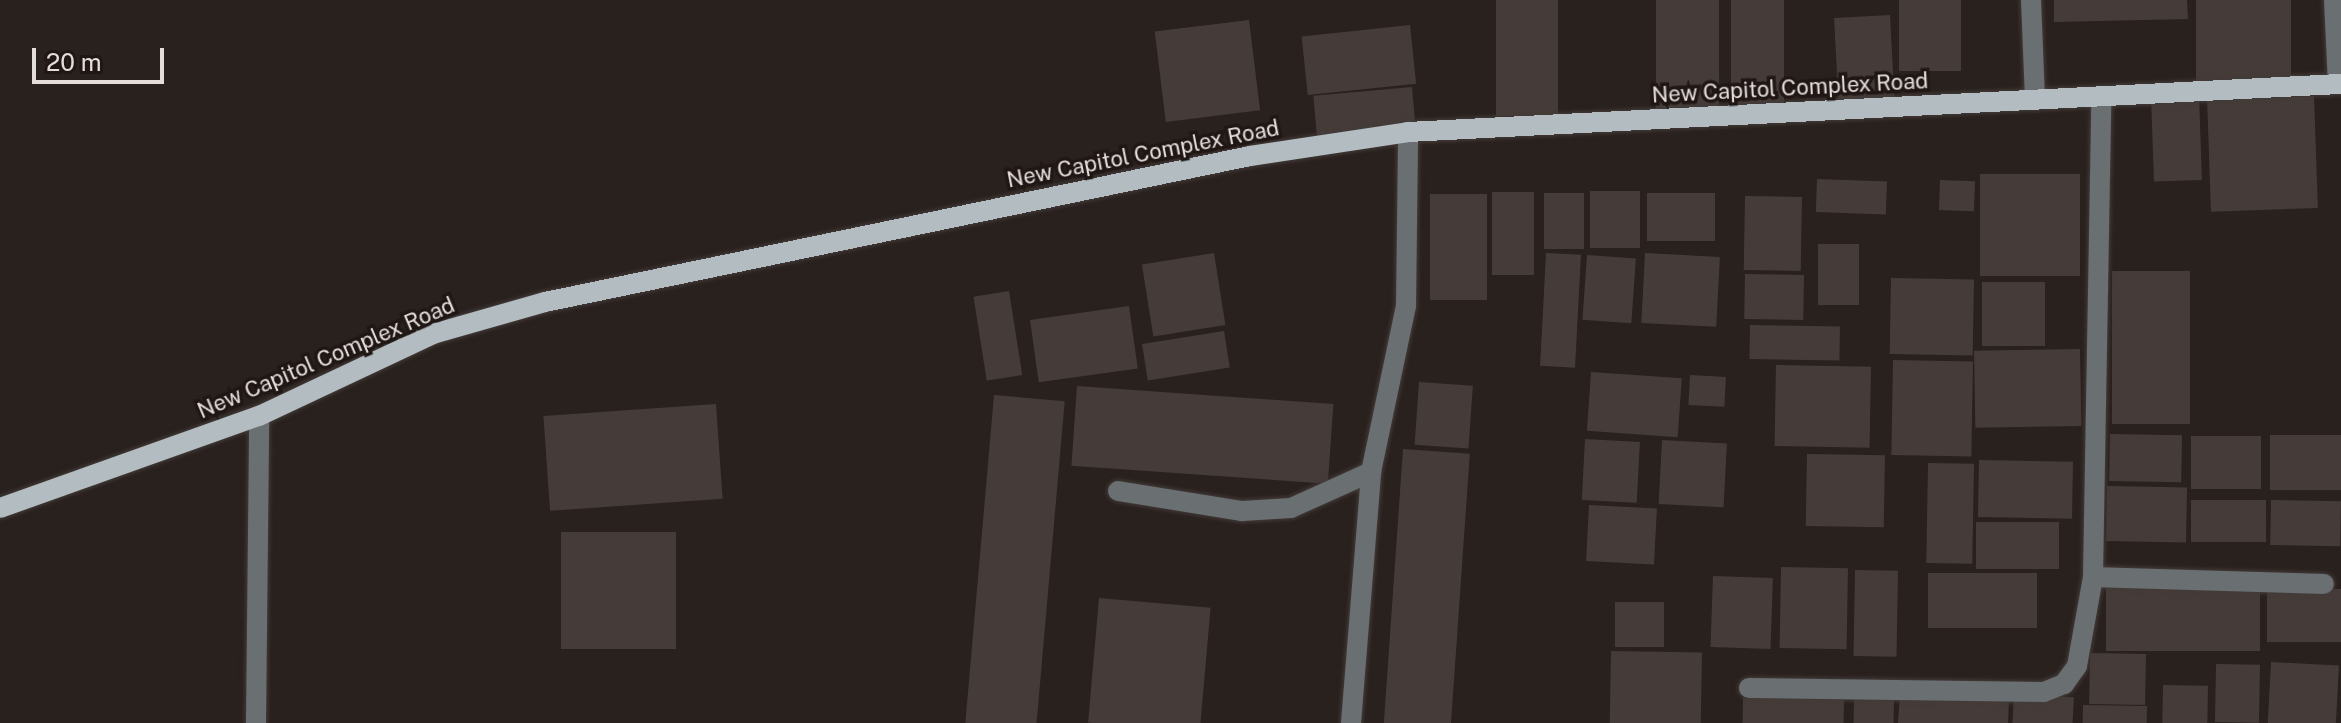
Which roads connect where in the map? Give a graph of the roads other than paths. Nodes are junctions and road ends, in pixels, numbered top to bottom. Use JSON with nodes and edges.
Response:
{"nodes":[{"id":1,"x":2031,"y":0,"type":"edge"},
{"id":2,"x":2334,"y":0,"type":"edge"},
{"id":3,"x":2339,"y":84,"type":"edge"},
{"id":4,"x":2101,"y":97,"type":"junction"},
{"id":5,"x":2035,"y":100,"type":"junction"},
{"id":6,"x":1408,"y":132,"type":"junction"},
{"id":7,"x":259,"y":416,"type":"junction"},
{"id":8,"x":1371,"y":472,"type":"junction"},
{"id":9,"x":1118,"y":491,"type":"dead end"},
{"id":10,"x":0,"y":508,"type":"edge"},
{"id":11,"x":2093,"y":577,"type":"junction"},
{"id":12,"x":2324,"y":584,"type":"dead end"},
{"id":13,"x":1749,"y":688,"type":"dead end"},
{"id":14,"x":256,"y":723,"type":"edge"},
{"id":15,"x":1351,"y":723,"type":"edge"}],
"edges":[{"from":1,"to":5,"type":"street"},
{"from":2,"to":3,"type":"street"},
{"from":3,"to":4,"type":"main road","name":"New Capitol Complex Road"},
{"from":4,"to":5,"type":"main road","name":"New Capitol Complex Road"},
{"from":4,"to":11,"type":"street"},
{"from":5,"to":6,"type":"main road","name":"New Capitol Complex Road"},
{"from":6,"to":7,"type":"main road","name":"New Capitol Complex Road"},
{"from":6,"to":8,"type":"street"},
{"from":7,"to":10,"type":"main road","name":"New Capitol Complex Road"},
{"from":7,"to":14,"type":"street"},
{"from":8,"to":9,"type":"street"},
{"from":8,"to":15,"type":"street"},
{"from":11,"to":12,"type":"street"},
{"from":11,"to":13,"type":"street"}]}
